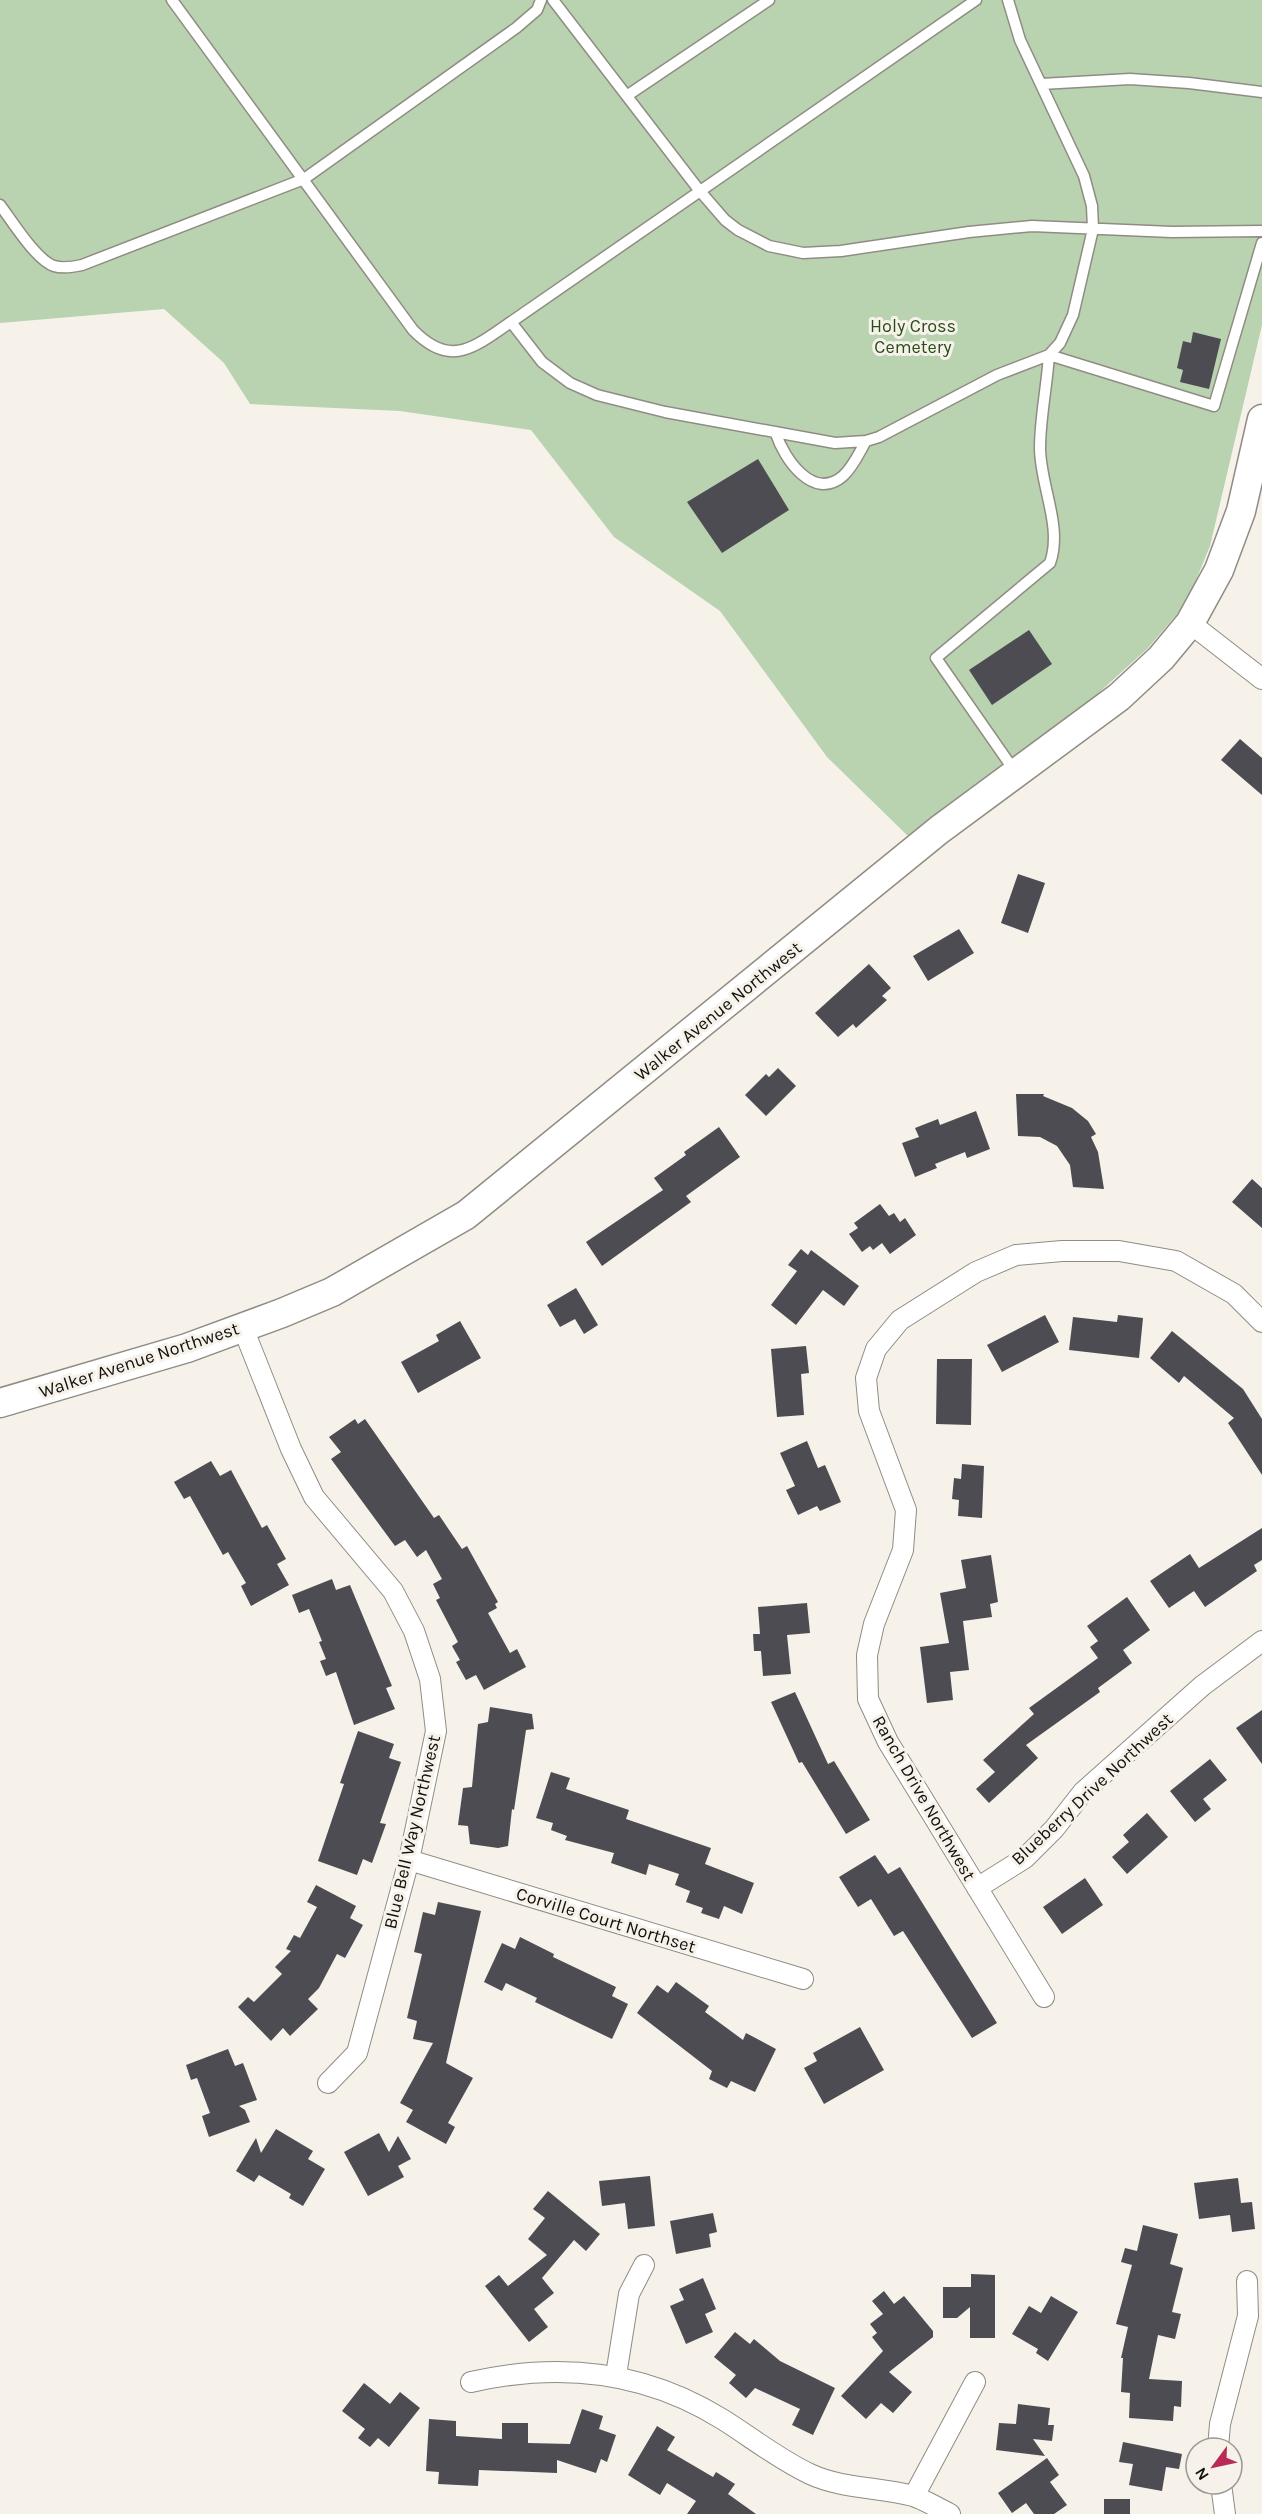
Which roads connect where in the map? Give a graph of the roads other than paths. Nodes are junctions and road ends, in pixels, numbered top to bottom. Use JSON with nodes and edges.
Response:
{"nodes":[{"id":1,"x":172,"y":0,"type":"edge"},
{"id":2,"x":541,"y":0,"type":"edge"},
{"id":3,"x":553,"y":0,"type":"edge"},
{"id":4,"x":769,"y":0,"type":"edge"},
{"id":5,"x":976,"y":0,"type":"edge"},
{"id":6,"x":1008,"y":0,"type":"edge"},
{"id":7,"x":1041,"y":84,"type":"junction"},
{"id":8,"x":1262,"y":92,"type":"edge"},
{"id":9,"x":628,"y":94,"type":"junction"},
{"id":10,"x":304,"y":179,"type":"junction"},
{"id":11,"x":699,"y":190,"type":"junction"},
{"id":12,"x":0,"y":205,"type":"edge"},
{"id":13,"x":1093,"y":229,"type":"junction"},
{"id":14,"x":1262,"y":231,"type":"edge"},
{"id":15,"x":1262,"y":243,"type":"edge"},
{"id":16,"x":511,"y":322,"type":"junction"},
{"id":17,"x":1049,"y":355,"type":"junction"},
{"id":18,"x":1262,"y":419,"type":"edge"},
{"id":19,"x":776,"y":434,"type":"junction"},
{"id":20,"x":866,"y":441,"type":"junction"},
{"id":21,"x":1190,"y":623,"type":"junction"},
{"id":22,"x":1262,"y":679,"type":"edge"},
{"id":23,"x":1016,"y":774,"type":"junction"},
{"id":24,"x":1262,"y":1322,"type":"edge"},
{"id":25,"x":243,"y":1328,"type":"junction"},
{"id":26,"x":0,"y":1403,"type":"edge"},
{"id":27,"x":1262,"y":1641,"type":"edge"},
{"id":28,"x":409,"y":1860,"type":"junction"},
{"id":29,"x":977,"y":1888,"type":"junction"},
{"id":30,"x":803,"y":1979,"type":"dead end"},
{"id":31,"x":1044,"y":1997,"type":"dead end"},
{"id":32,"x":327,"y":2083,"type":"dead end"},
{"id":33,"x":644,"y":2265,"type":"dead end"},
{"id":34,"x":1247,"y":2281,"type":"dead end"},
{"id":35,"x":615,"y":2375,"type":"junction"},
{"id":36,"x":471,"y":2382,"type":"dead end"},
{"id":37,"x":975,"y":2382,"type":"dead end"},
{"id":38,"x":1219,"y":2436,"type":"edge"},
{"id":39,"x":914,"y":2496,"type":"junction"},
{"id":40,"x":1223,"y":2496,"type":"edge"},
{"id":41,"x":950,"y":2514,"type":"edge"},
{"id":42,"x":1225,"y":2514,"type":"edge"}],
"edges":[{"from":1,"to":10,"type":"lane"},
{"from":2,"to":10,"type":"lane"},
{"from":3,"to":9,"type":"lane"},
{"from":4,"to":9,"type":"lane"},
{"from":5,"to":11,"type":"lane"},
{"from":6,"to":7,"type":"lane"},
{"from":7,"to":8,"type":"lane"},
{"from":7,"to":13,"type":"lane"},
{"from":9,"to":11,"type":"lane"},
{"from":10,"to":12,"type":"lane"},
{"from":10,"to":16,"type":"lane"},
{"from":11,"to":13,"type":"lane"},
{"from":11,"to":16,"type":"lane"},
{"from":13,"to":14,"type":"lane"},
{"from":13,"to":17,"type":"lane"},
{"from":15,"to":17,"type":"lane"},
{"from":16,"to":19,"type":"lane"},
{"from":17,"to":20,"type":"lane"},
{"from":17,"to":23,"type":"lane"},
{"from":18,"to":21,"type":"main road","name":"Walker Avenue Northwest"},
{"from":19,"to":20,"type":"lane"},
{"from":19,"to":20,"type":"lane"},
{"from":21,"to":22,"type":"street"},
{"from":21,"to":23,"type":"main road","name":"Walker Avenue Northwest"},
{"from":23,"to":25,"type":"main road","name":"Walker Avenue Northwest"},
{"from":24,"to":29,"type":"street","name":"Ranch Drive Northwest"},
{"from":25,"to":26,"type":"main road","name":"Walker Avenue Northwest"},
{"from":25,"to":28,"type":"street","name":"Blue Bell Way Northwest"},
{"from":27,"to":29,"type":"street","name":"Blueberry Drive Northwest"},
{"from":28,"to":30,"type":"street","name":"Corville Court Northset"},
{"from":28,"to":32,"type":"street","name":"Blue Bell Way Northwest"},
{"from":29,"to":31,"type":"street","name":"Ranch Drive Northwest"},
{"from":33,"to":35,"type":"street"},
{"from":34,"to":38,"type":"street"},
{"from":35,"to":36,"type":"street"},
{"from":35,"to":39,"type":"street"},
{"from":37,"to":39,"type":"street"},
{"from":39,"to":41,"type":"street"},
{"from":40,"to":42,"type":"street"}]}
